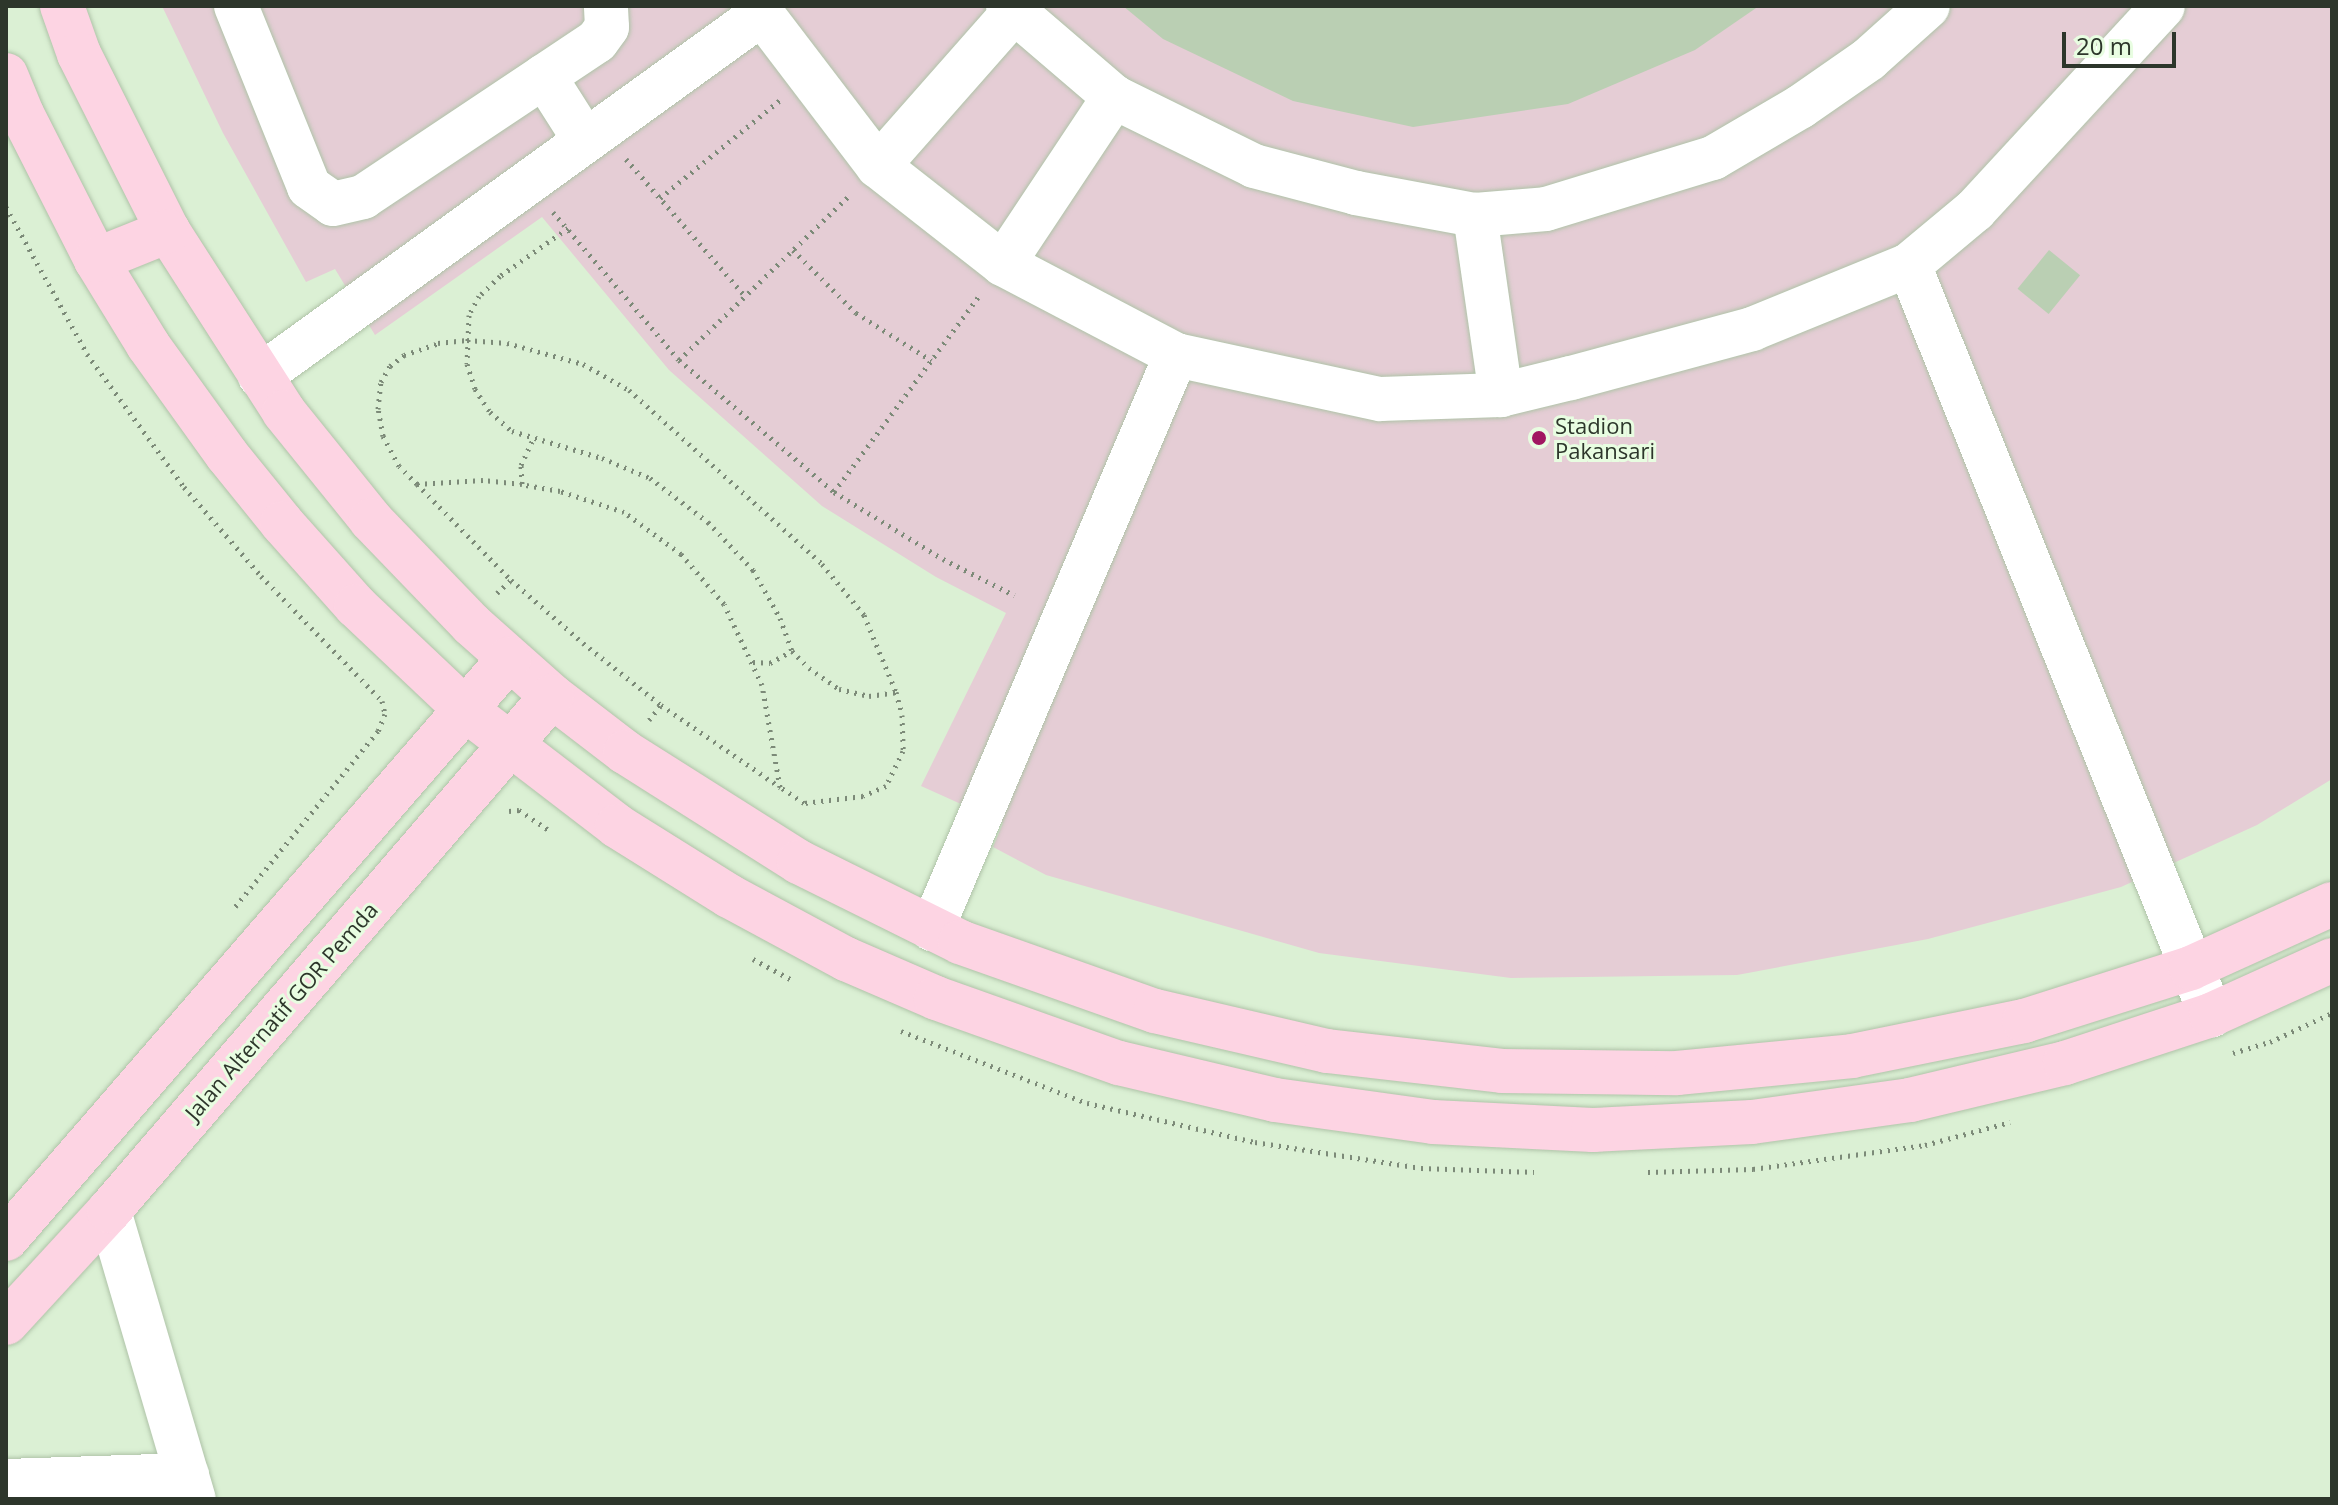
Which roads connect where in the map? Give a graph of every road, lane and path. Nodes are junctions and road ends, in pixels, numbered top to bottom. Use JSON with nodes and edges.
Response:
{"nodes":[{"id":1,"x":62,"y":6,"type":"edge"},
{"id":2,"x":236,"y":6,"type":"edge"},
{"id":3,"x":606,"y":6,"type":"edge"},
{"id":4,"x":1928,"y":6,"type":"edge"},
{"id":5,"x":1010,"y":9,"type":"edge"},
{"id":6,"x":758,"y":10,"type":"edge"},
{"id":7,"x":2144,"y":13,"type":"edge"},
{"id":8,"x":6,"y":75,"type":"edge"},
{"id":9,"x":544,"y":76,"type":"junction"},
{"id":10,"x":808,"y":77,"type":"junction"},
{"id":11,"x":1114,"y":97,"type":"junction"},
{"id":12,"x":592,"y":133,"type":"junction"},
{"id":13,"x":878,"y":166,"type":"junction"},
{"id":14,"x":528,"y":180,"type":"junction"},
{"id":15,"x":660,"y":198,"type":"junction"},
{"id":16,"x":1475,"y":215,"type":"junction"},
{"id":17,"x":568,"y":228,"type":"junction"},
{"id":18,"x":168,"y":231,"type":"junction"},
{"id":19,"x":793,"y":250,"type":"junction"},
{"id":20,"x":96,"y":260,"type":"junction"},
{"id":21,"x":1003,"y":264,"type":"junction"},
{"id":22,"x":1909,"y":265,"type":"junction"},
{"id":23,"x":745,"y":296,"type":"junction"},
{"id":24,"x":467,"y":340,"type":"junction"},
{"id":25,"x":1176,"y":355,"type":"junction"},
{"id":26,"x":679,"y":360,"type":"junction"},
{"id":27,"x":931,"y":360,"type":"junction"},
{"id":28,"x":260,"y":376,"type":"junction"},
{"id":29,"x":1501,"y":395,"type":"junction"},
{"id":30,"x":533,"y":439,"type":"junction"},
{"id":31,"x":417,"y":484,"type":"junction"},
{"id":32,"x":522,"y":484,"type":"junction"},
{"id":33,"x":834,"y":492,"type":"junction"},
{"id":34,"x":1014,"y":595,"type":"dead end"},
{"id":35,"x":792,"y":651,"type":"junction"},
{"id":36,"x":509,"y":659,"type":"junction"},
{"id":37,"x":753,"y":662,"type":"junction"},
{"id":38,"x":896,"y":692,"type":"junction"},
{"id":39,"x":552,"y":696,"type":"junction"},
{"id":40,"x":466,"y":710,"type":"junction"},
{"id":41,"x":510,"y":746,"type":"junction"},
{"id":42,"x":780,"y":787,"type":"junction"},
{"id":43,"x":2332,"y":904,"type":"edge"},
{"id":44,"x":932,"y":929,"type":"junction"},
{"id":45,"x":2332,"y":960,"type":"edge"},
{"id":46,"x":2191,"y":968,"type":"junction"},
{"id":47,"x":2211,"y":1015,"type":"junction"},
{"id":48,"x":109,"y":1211,"type":"junction"},
{"id":49,"x":6,"y":1239,"type":"edge"},
{"id":50,"x":6,"y":1323,"type":"edge"},
{"id":51,"x":6,"y":1481,"type":"edge"},
{"id":52,"x":190,"y":1487,"type":"edge"}],
"edges":[{"from":1,"to":18,"type":"main road"},
{"from":2,"to":9,"type":"street"},
{"from":3,"to":9,"type":"street"},
{"from":4,"to":16,"type":"street"},
{"from":5,"to":11,"type":"street"},
{"from":5,"to":13,"type":"street"},
{"from":6,"to":10,"type":"street"},
{"from":6,"to":12,"type":"street"},
{"from":7,"to":22,"type":"street"},
{"from":8,"to":20,"type":"main road"},
{"from":9,"to":12,"type":"street"},
{"from":10,"to":13,"type":"street"},
{"from":10,"to":15,"type":"path"},
{"from":11,"to":16,"type":"street"},
{"from":11,"to":21,"type":"street"},
{"from":12,"to":14,"type":"street"},
{"from":12,"to":15,"type":"path"},
{"from":13,"to":19,"type":"path"},
{"from":13,"to":21,"type":"street"},
{"from":14,"to":17,"type":"path"},
{"from":14,"to":28,"type":"street"},
{"from":15,"to":23,"type":"path"},
{"from":16,"to":29,"type":"street"},
{"from":17,"to":24,"type":"path"},
{"from":17,"to":26,"type":"path"},
{"from":18,"to":20,"type":"main road"},
{"from":18,"to":28,"type":"main road"},
{"from":19,"to":23,"type":"path"},
{"from":19,"to":27,"type":"path"},
{"from":20,"to":40,"type":"main road"},
{"from":21,"to":25,"type":"street"},
{"from":21,"to":27,"type":"path"},
{"from":22,"to":29,"type":"street"},
{"from":22,"to":46,"type":"street"},
{"from":23,"to":26,"type":"path"},
{"from":24,"to":30,"type":"path"},
{"from":24,"to":31,"type":"path"},
{"from":24,"to":38,"type":"path"},
{"from":25,"to":29,"type":"street"},
{"from":25,"to":44,"type":"street"},
{"from":26,"to":33,"type":"path"},
{"from":27,"to":33,"type":"path"},
{"from":28,"to":36,"type":"main road"},
{"from":30,"to":32,"type":"path"},
{"from":30,"to":35,"type":"path"},
{"from":31,"to":32,"type":"path"},
{"from":31,"to":42,"type":"path"},
{"from":32,"to":37,"type":"path"},
{"from":33,"to":34,"type":"path"},
{"from":35,"to":37,"type":"path"},
{"from":35,"to":38,"type":"path"},
{"from":36,"to":39,"type":"main road"},
{"from":36,"to":40,"type":"main road"},
{"from":37,"to":42,"type":"path"},
{"from":38,"to":42,"type":"path"},
{"from":39,"to":41,"type":"main road","name":"Jalan Alternatif GOR Pemda"},
{"from":39,"to":44,"type":"main road"},
{"from":40,"to":41,"type":"main road"},
{"from":40,"to":49,"type":"main road"},
{"from":41,"to":47,"type":"main road"},
{"from":41,"to":48,"type":"main road","name":"Jalan Alternatif GOR Pemda"},
{"from":43,"to":46,"type":"main road"},
{"from":44,"to":46,"type":"main road"},
{"from":45,"to":47,"type":"main road"},
{"from":46,"to":47,"type":"street"},
{"from":48,"to":50,"type":"main road","name":"Jalan Alternatif GOR Pemda"},
{"from":48,"to":52,"type":"street"},
{"from":51,"to":52,"type":"street"}]}
